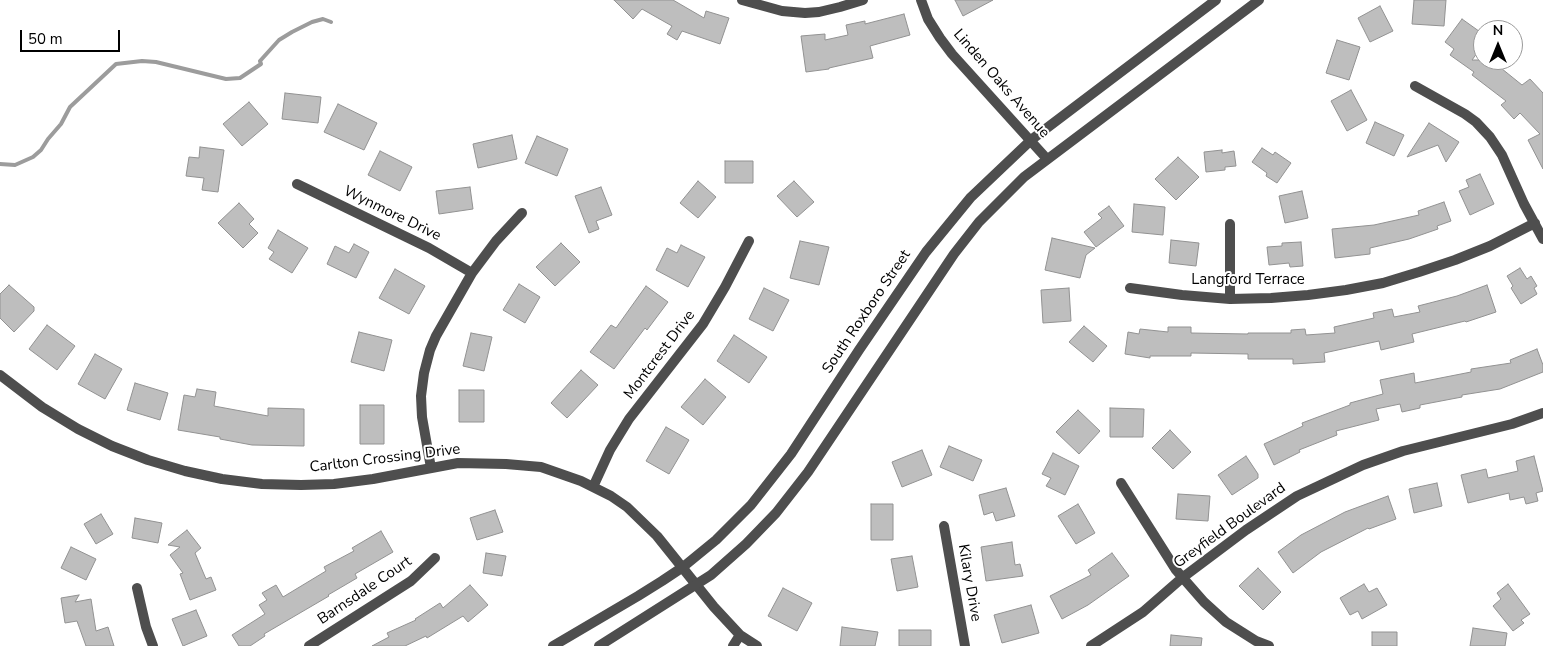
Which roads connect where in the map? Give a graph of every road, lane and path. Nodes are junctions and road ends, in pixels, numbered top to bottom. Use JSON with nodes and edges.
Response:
{"nodes":[{"id":1,"x":742,"y":0,"type":"edge"},
{"id":2,"x":863,"y":0,"type":"edge"},
{"id":3,"x":921,"y":0,"type":"edge"},
{"id":4,"x":1216,"y":0,"type":"edge"},
{"id":5,"x":1259,"y":0,"type":"edge"},
{"id":6,"x":1415,"y":86,"type":"dead end"},
{"id":7,"x":1031,"y":140,"type":"junction"},
{"id":8,"x":1047,"y":159,"type":"junction"},
{"id":9,"x":297,"y":184,"type":"dead end"},
{"id":10,"x":522,"y":213,"type":"dead end"},
{"id":11,"x":1535,"y":223,"type":"junction"},
{"id":12,"x":1230,"y":224,"type":"dead end"},
{"id":13,"x":1543,"y":239,"type":"edge"},
{"id":14,"x":749,"y":241,"type":"dead end"},
{"id":15,"x":472,"y":273,"type":"junction"},
{"id":16,"x":1130,"y":288,"type":"dead end"},
{"id":17,"x":1230,"y":298,"type":"junction"},
{"id":18,"x":0,"y":375,"type":"edge"},
{"id":19,"x":1543,"y":413,"type":"edge"},
{"id":20,"x":431,"y":468,"type":"junction"},
{"id":21,"x":1122,"y":483,"type":"dead end"},
{"id":22,"x":593,"y":487,"type":"junction"},
{"id":23,"x":944,"y":526,"type":"dead end"},
{"id":24,"x":436,"y":558,"type":"dead end"},
{"id":25,"x":683,"y":567,"type":"junction"},
{"id":26,"x":1182,"y":578,"type":"junction"},
{"id":27,"x":697,"y":584,"type":"junction"},
{"id":28,"x":137,"y":588,"type":"dead end"},
{"id":29,"x":740,"y":635,"type":"junction"},
{"id":30,"x":153,"y":646,"type":"edge"},
{"id":31,"x":309,"y":646,"type":"edge"},
{"id":32,"x":553,"y":646,"type":"edge"},
{"id":33,"x":599,"y":646,"type":"edge"},
{"id":34,"x":733,"y":646,"type":"edge"},
{"id":35,"x":757,"y":646,"type":"edge"},
{"id":36,"x":965,"y":646,"type":"edge"},
{"id":37,"x":1091,"y":646,"type":"edge"},
{"id":38,"x":1270,"y":646,"type":"edge"}],
"edges":[{"from":1,"to":2,"type":"street"},
{"from":3,"to":7,"type":"street","name":"Linden Oaks Avenue"},
{"from":4,"to":7,"type":"street","name":"South Roxboro Street"},
{"from":5,"to":8,"type":"street"},
{"from":6,"to":11,"type":"street"},
{"from":7,"to":8,"type":"street","name":"Linden Oaks Avenue"},
{"from":7,"to":25,"type":"street","name":"South Roxboro Street"},
{"from":8,"to":27,"type":"street"},
{"from":9,"to":15,"type":"street","name":"Wynmore Drive"},
{"from":10,"to":15,"type":"street"},
{"from":11,"to":13,"type":"street"},
{"from":11,"to":17,"type":"street","name":"Langford Terrace"},
{"from":12,"to":17,"type":"street"},
{"from":14,"to":22,"type":"street","name":"Montcrest Drive"},
{"from":15,"to":20,"type":"street"},
{"from":16,"to":17,"type":"street","name":"Langford Terrace"},
{"from":18,"to":20,"type":"street","name":"Carlton Crossing Drive"},
{"from":19,"to":26,"type":"street","name":"Greyfield Boulevard"},
{"from":20,"to":22,"type":"street","name":"Carlton Crossing Drive"},
{"from":21,"to":26,"type":"street"},
{"from":22,"to":25,"type":"street","name":"Carlton Crossing Drive"},
{"from":23,"to":36,"type":"street","name":"Kilary Drive"},
{"from":24,"to":31,"type":"street","name":"Barnsdale Court"},
{"from":25,"to":27,"type":"street","name":"Carlton Crossing Drive"},
{"from":25,"to":32,"type":"street","name":"South Roxboro Street"},
{"from":26,"to":37,"type":"street","name":"Greyfield Boulevard"},
{"from":26,"to":38,"type":"street"},
{"from":27,"to":29,"type":"street"},
{"from":27,"to":33,"type":"street"},
{"from":28,"to":30,"type":"street"},
{"from":29,"to":34,"type":"street"},
{"from":29,"to":35,"type":"street"}]}
